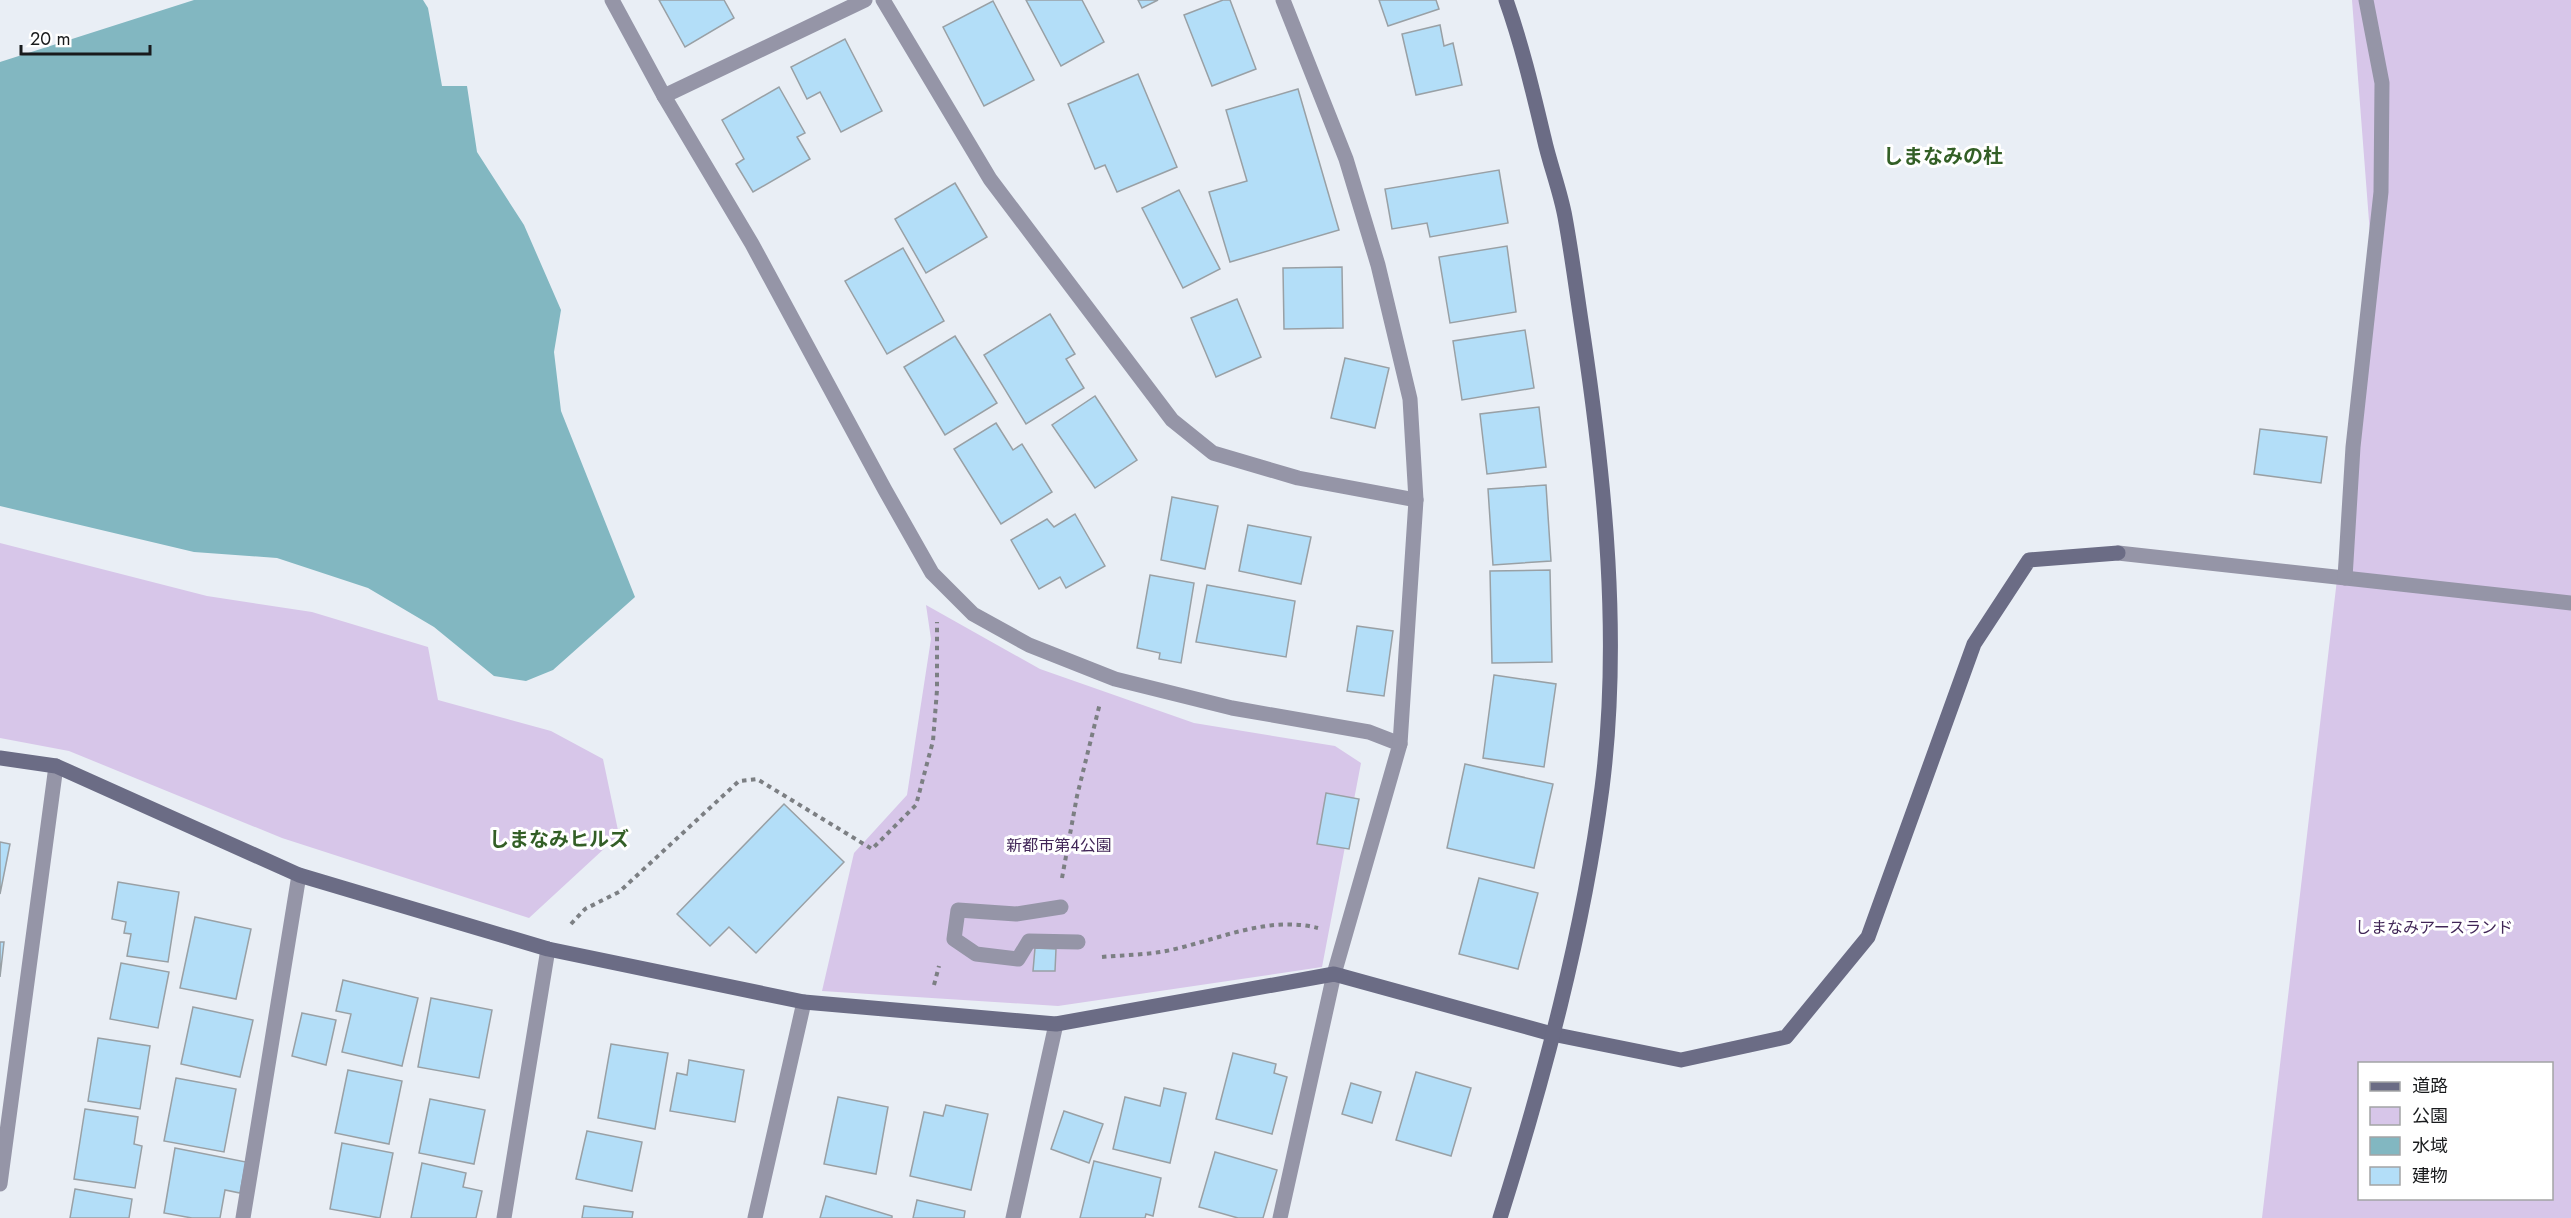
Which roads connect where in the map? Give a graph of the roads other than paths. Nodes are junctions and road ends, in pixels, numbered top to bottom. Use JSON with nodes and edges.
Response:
{"nodes":[{"id":1,"x":612,"y":0,"type":"edge"},
{"id":2,"x":865,"y":0,"type":"edge"},
{"id":3,"x":883,"y":0,"type":"edge"},
{"id":4,"x":1283,"y":0,"type":"edge"},
{"id":5,"x":1506,"y":0,"type":"edge"},
{"id":6,"x":2366,"y":0,"type":"edge"},
{"id":7,"x":664,"y":96,"type":"junction"},
{"id":8,"x":1416,"y":500,"type":"junction"},
{"id":9,"x":2345,"y":578,"type":"junction"},
{"id":10,"x":2571,"y":603,"type":"edge"},
{"id":11,"x":1400,"y":744,"type":"junction"},
{"id":12,"x":0,"y":758,"type":"edge"},
{"id":13,"x":56,"y":766,"type":"junction"},
{"id":14,"x":299,"y":876,"type":"junction"},
{"id":15,"x":1061,"y":907,"type":"road end"},
{"id":16,"x":1078,"y":942,"type":"road end"},
{"id":17,"x":548,"y":949,"type":"junction"},
{"id":18,"x":1334,"y":974,"type":"junction"},
{"id":19,"x":804,"y":1002,"type":"junction"},
{"id":20,"x":1056,"y":1024,"type":"junction"},
{"id":21,"x":1552,"y":1034,"type":"junction"},
{"id":22,"x":0,"y":1184,"type":"edge"},
{"id":23,"x":243,"y":1218,"type":"edge"},
{"id":24,"x":504,"y":1218,"type":"edge"},
{"id":25,"x":754,"y":1218,"type":"edge"},
{"id":26,"x":1013,"y":1218,"type":"edge"},
{"id":27,"x":1280,"y":1218,"type":"edge"},
{"id":28,"x":1500,"y":1218,"type":"edge"}],
"edges":[{"from":1,"to":7,"type":"street"},
{"from":2,"to":7,"type":"street"},
{"from":3,"to":8,"type":"street"},
{"from":4,"to":8,"type":"street"},
{"from":5,"to":21,"type":"street"},
{"from":6,"to":9,"type":"street"},
{"from":7,"to":11,"type":"street"},
{"from":8,"to":11,"type":"street"},
{"from":9,"to":10,"type":"street"},
{"from":9,"to":21,"type":"street"},
{"from":11,"to":18,"type":"street"},
{"from":12,"to":13,"type":"street"},
{"from":13,"to":14,"type":"street"},
{"from":13,"to":22,"type":"street"},
{"from":14,"to":17,"type":"street"},
{"from":14,"to":23,"type":"street"},
{"from":15,"to":16,"type":"street"},
{"from":17,"to":19,"type":"street"},
{"from":17,"to":24,"type":"street"},
{"from":18,"to":20,"type":"street"},
{"from":18,"to":21,"type":"street"},
{"from":18,"to":27,"type":"street"},
{"from":19,"to":20,"type":"street"},
{"from":19,"to":25,"type":"street"},
{"from":20,"to":26,"type":"street"},
{"from":21,"to":28,"type":"street"}]}
